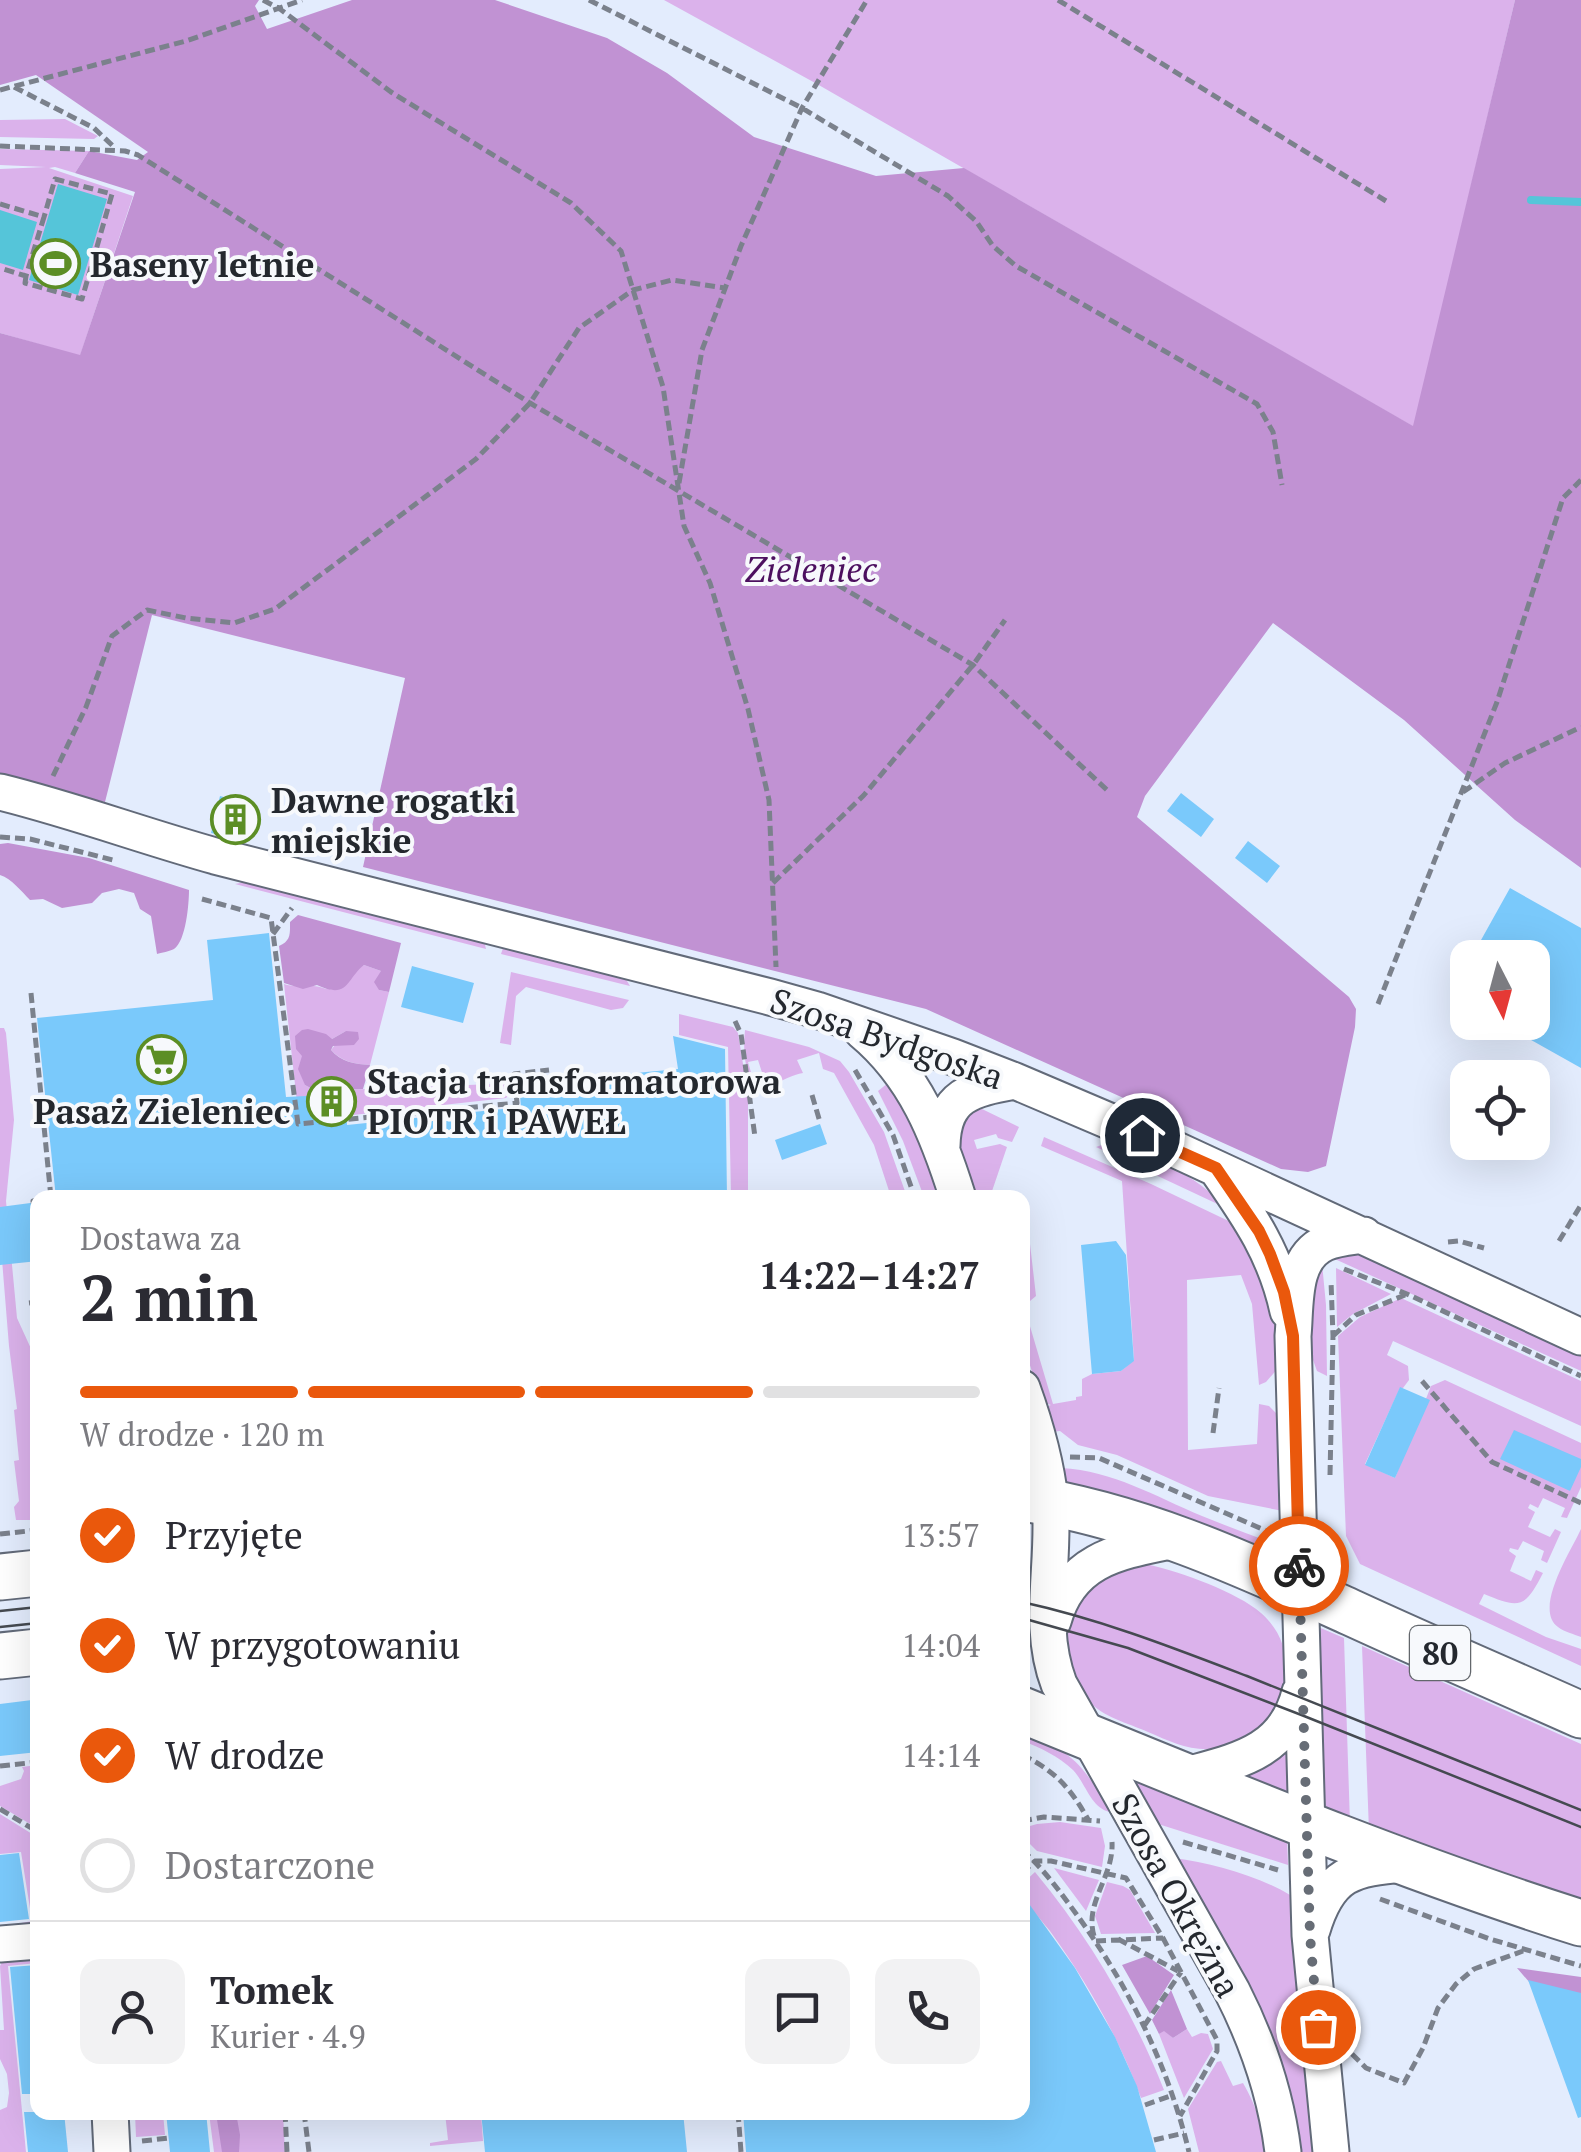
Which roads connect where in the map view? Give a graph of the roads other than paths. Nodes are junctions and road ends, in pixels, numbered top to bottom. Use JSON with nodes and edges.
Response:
{"nodes":[{"id":1,"x":0,"y":792,"type":"edge"},
{"id":2,"x":0,"y":816,"type":"edge"},
{"id":3,"x":145,"y":853,"type":"junction"},
{"id":4,"x":849,"y":1021,"type":"junction"},
{"id":5,"x":1015,"y":1081,"type":"junction"},
{"id":6,"x":942,"y":1146,"type":"junction"},
{"id":7,"x":1216,"y":1168,"type":"junction"},
{"id":8,"x":956,"y":1190,"type":"edge"},
{"id":9,"x":1364,"y":1236,"type":"junction"},
{"id":10,"x":1293,"y":1336,"type":"junction"},
{"id":11,"x":1581,"y":1337,"type":"edge"},
{"id":12,"x":1030,"y":1414,"type":"edge"},
{"id":13,"x":1036,"y":1500,"type":"edge"},
{"id":14,"x":1180,"y":1539,"type":"junction"},
{"id":15,"x":1299,"y":1590,"type":"junction"},
{"id":16,"x":1048,"y":1647,"type":"junction"},
{"id":17,"x":30,"y":1653,"type":"edge"},
{"id":18,"x":0,"y":1656,"type":"edge"},
{"id":19,"x":1304,"y":1680,"type":"junction"},
{"id":20,"x":1030,"y":1713,"type":"edge"},
{"id":21,"x":1581,"y":1716,"type":"edge"},
{"id":22,"x":1088,"y":1737,"type":"junction"},
{"id":23,"x":1183,"y":1776,"type":"junction"},
{"id":24,"x":1307,"y":1826,"type":"junction"},
{"id":25,"x":1394,"y":1881,"type":"junction"},
{"id":26,"x":1581,"y":1923,"type":"edge"},
{"id":27,"x":1310,"y":1936,"type":"junction"},
{"id":28,"x":30,"y":1942,"type":"edge"},
{"id":29,"x":0,"y":1944,"type":"edge"},
{"id":30,"x":113,"y":2120,"type":"edge"},
{"id":31,"x":122,"y":2147,"type":"edge"},
{"id":32,"x":1283,"y":2152,"type":"edge"},
{"id":33,"x":1331,"y":2152,"type":"edge"}],
"edges":[{"from":1,"to":3,"type":"street","name":"Szosa Bydgoska"},
{"from":2,"to":3,"type":"street","name":"Szosa Bydgoska"},
{"from":3,"to":4,"type":"street","name":"Szosa Bydgoska"},
{"from":4,"to":5,"type":"street","name":"Szosa Bydgoska"},
{"from":4,"to":6,"type":"street"},
{"from":5,"to":6,"type":"street"},
{"from":5,"to":7,"type":"street","name":"Szosa Bydgoska"},
{"from":6,"to":8,"type":"street"},
{"from":7,"to":9,"type":"street","name":"Szosa Bydgoska"},
{"from":7,"to":10,"type":"street"},
{"from":9,"to":10,"type":"street"},
{"from":9,"to":11,"type":"street","name":"Szosa Bydgoska"},
{"from":10,"to":15,"type":"street","name":"Szosa Okrężna"},
{"from":12,"to":13,"type":"street","name":"Szosa Okrężna"},
{"from":13,"to":14,"type":"main road","number":"80"},
{"from":13,"to":16,"type":"street","name":"Szosa Okrężna"},
{"from":14,"to":15,"type":"main road","number":"80"},
{"from":14,"to":16,"type":"street"},
{"from":15,"to":19,"type":"street","name":"Szosa Okrężna"},
{"from":15,"to":21,"type":"main road","number":"80"},
{"from":16,"to":22,"type":"street","name":"Szosa Okrężna"},
{"from":17,"to":18,"type":"main road"},
{"from":19,"to":23,"type":"street","name":"Szosa Okrężna"},
{"from":19,"to":24,"type":"street","name":"Szosa Okrężna"},
{"from":20,"to":22,"type":"main road"},
{"from":22,"to":23,"type":"main road"},
{"from":22,"to":32,"type":"street","name":"Szosa Okrężna"},
{"from":23,"to":24,"type":"main road"},
{"from":24,"to":25,"type":"main road"},
{"from":24,"to":27,"type":"street","name":"Szosa Okrężna"},
{"from":25,"to":26,"type":"main road"},
{"from":25,"to":27,"type":"street"},
{"from":27,"to":33,"type":"street","name":"Szosa Okrężna"},
{"from":28,"to":29,"type":"street"},
{"from":30,"to":31,"type":"street"}]}
